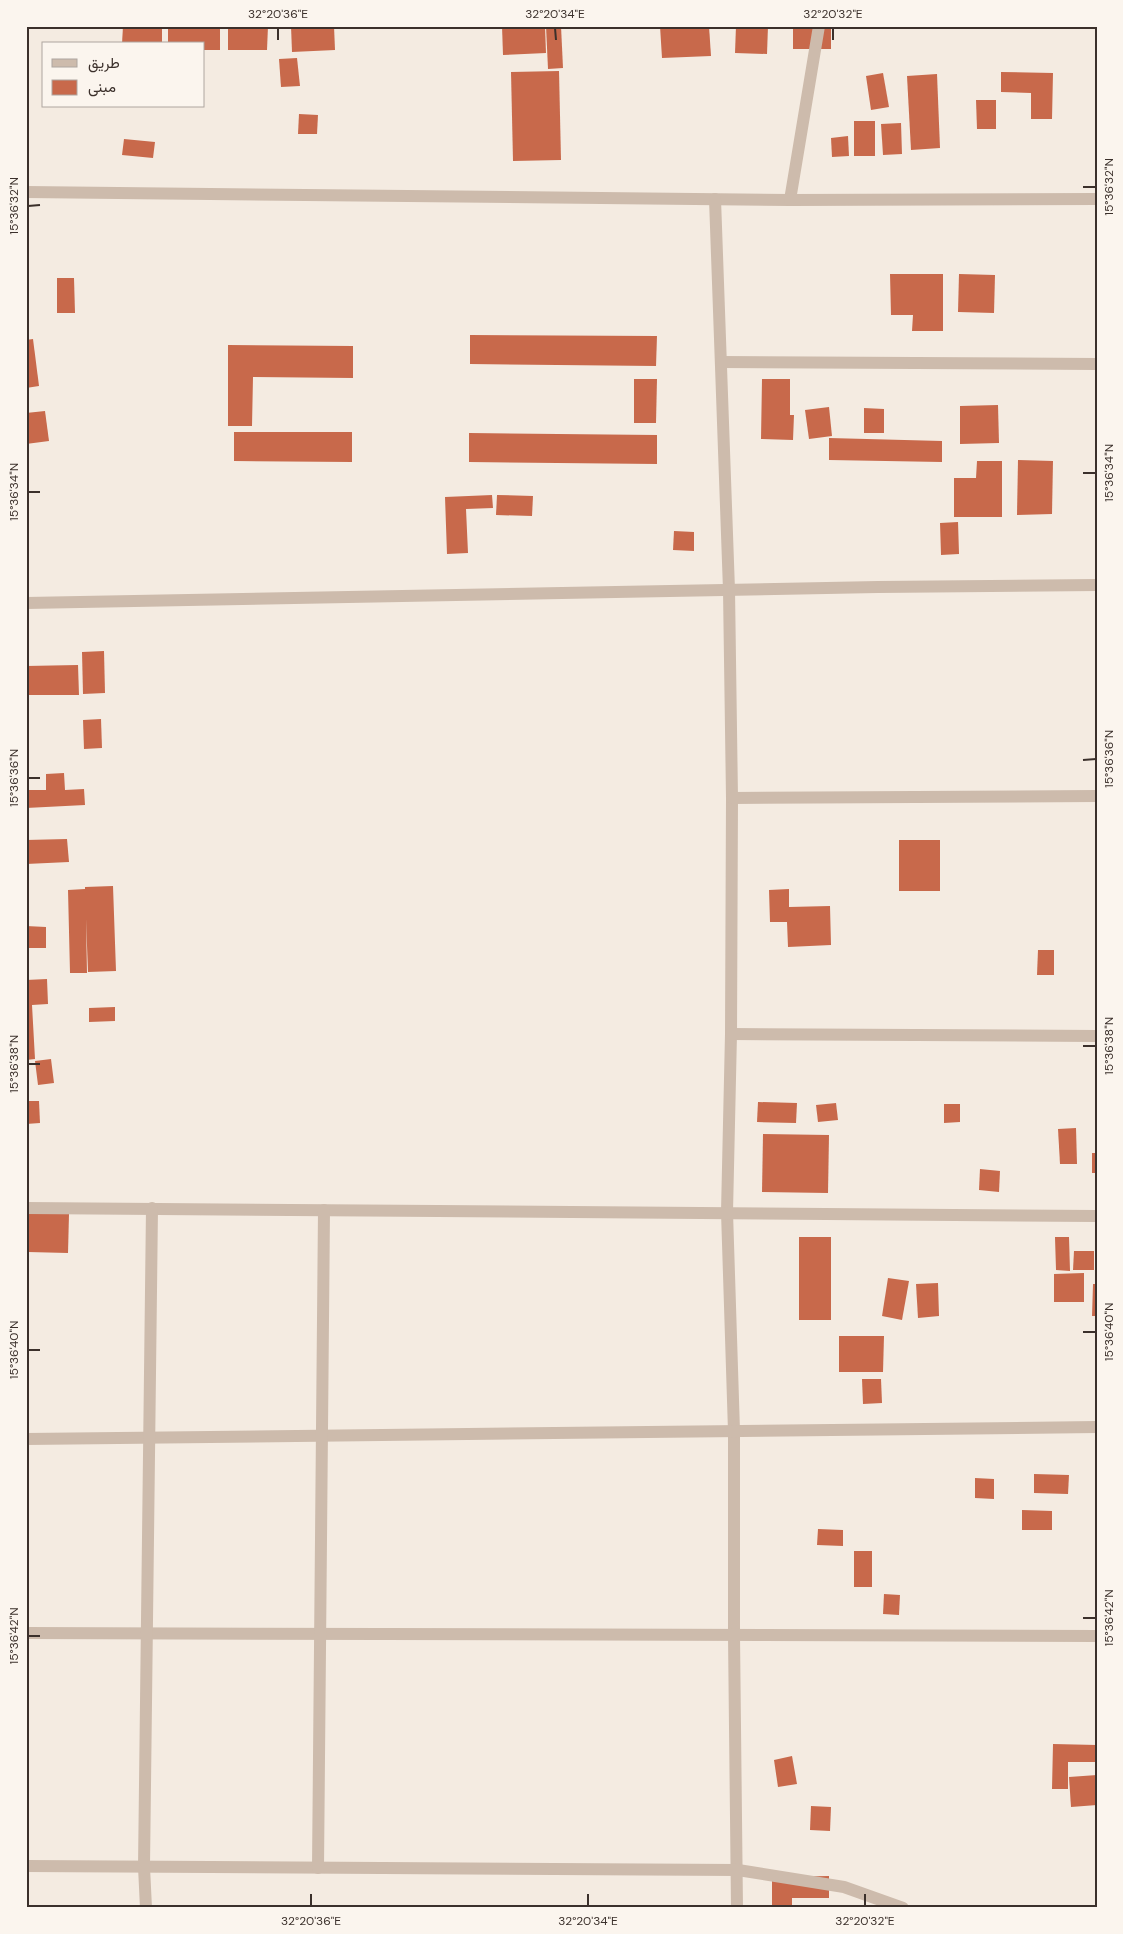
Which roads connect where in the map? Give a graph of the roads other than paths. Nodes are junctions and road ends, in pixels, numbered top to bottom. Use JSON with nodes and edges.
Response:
{"nodes":[{"id":1,"x":819,"y":26,"type":"edge"},
{"id":2,"x":26,"y":192,"type":"edge"},
{"id":3,"x":715,"y":199,"type":"junction"},
{"id":4,"x":1097,"y":199,"type":"edge"},
{"id":5,"x":790,"y":200,"type":"junction"},
{"id":6,"x":721,"y":362,"type":"junction"},
{"id":7,"x":1097,"y":364,"type":"edge"},
{"id":8,"x":1097,"y":585,"type":"edge"},
{"id":9,"x":729,"y":590,"type":"junction"},
{"id":10,"x":26,"y":603,"type":"edge"},
{"id":11,"x":1097,"y":796,"type":"edge"},
{"id":12,"x":732,"y":798,"type":"junction"},
{"id":13,"x":732,"y":1034,"type":"junction"},
{"id":14,"x":1097,"y":1036,"type":"edge"},
{"id":15,"x":26,"y":1208,"type":"edge"},
{"id":16,"x":152,"y":1208,"type":"junction"},
{"id":17,"x":324,"y":1210,"type":"junction"},
{"id":18,"x":727,"y":1212,"type":"junction"},
{"id":19,"x":1097,"y":1216,"type":"edge"},
{"id":20,"x":1097,"y":1427,"type":"edge"},
{"id":21,"x":734,"y":1431,"type":"junction"},
{"id":22,"x":321,"y":1435,"type":"junction"},
{"id":23,"x":150,"y":1437,"type":"junction"},
{"id":24,"x":26,"y":1438,"type":"edge"},
{"id":25,"x":26,"y":1633,"type":"edge"},
{"id":26,"x":147,"y":1634,"type":"junction"},
{"id":27,"x":320,"y":1634,"type":"junction"},
{"id":28,"x":734,"y":1636,"type":"junction"},
{"id":29,"x":1097,"y":1636,"type":"edge"},
{"id":30,"x":26,"y":1866,"type":"edge"},
{"id":31,"x":144,"y":1867,"type":"junction"},
{"id":32,"x":318,"y":1868,"type":"junction"},
{"id":33,"x":738,"y":1870,"type":"junction"},
{"id":34,"x":146,"y":1908,"type":"edge"},
{"id":35,"x":737,"y":1908,"type":"edge"},
{"id":36,"x":903,"y":1908,"type":"edge"}],
"edges":[{"from":1,"to":5,"type":"street"},
{"from":2,"to":3,"type":"street"},
{"from":3,"to":5,"type":"street"},
{"from":3,"to":6,"type":"street"},
{"from":4,"to":5,"type":"street"},
{"from":6,"to":7,"type":"street"},
{"from":6,"to":9,"type":"street"},
{"from":8,"to":9,"type":"street"},
{"from":9,"to":10,"type":"street"},
{"from":9,"to":12,"type":"street"},
{"from":11,"to":12,"type":"street"},
{"from":12,"to":13,"type":"street"},
{"from":13,"to":14,"type":"street"},
{"from":13,"to":18,"type":"street"},
{"from":15,"to":16,"type":"street"},
{"from":16,"to":17,"type":"street"},
{"from":16,"to":23,"type":"street"},
{"from":17,"to":18,"type":"street"},
{"from":17,"to":22,"type":"street"},
{"from":18,"to":19,"type":"street"},
{"from":18,"to":21,"type":"street"},
{"from":20,"to":21,"type":"street"},
{"from":21,"to":22,"type":"street"},
{"from":21,"to":28,"type":"street"},
{"from":22,"to":23,"type":"street"},
{"from":22,"to":27,"type":"street"},
{"from":23,"to":24,"type":"street"},
{"from":23,"to":26,"type":"street"},
{"from":25,"to":26,"type":"street"},
{"from":26,"to":27,"type":"street"},
{"from":26,"to":31,"type":"street"},
{"from":27,"to":28,"type":"street"},
{"from":27,"to":32,"type":"street"},
{"from":28,"to":29,"type":"street"},
{"from":28,"to":33,"type":"street"},
{"from":30,"to":31,"type":"street"},
{"from":31,"to":32,"type":"street"},
{"from":31,"to":34,"type":"street"},
{"from":32,"to":33,"type":"street"},
{"from":33,"to":35,"type":"street"},
{"from":33,"to":36,"type":"street"}]}
